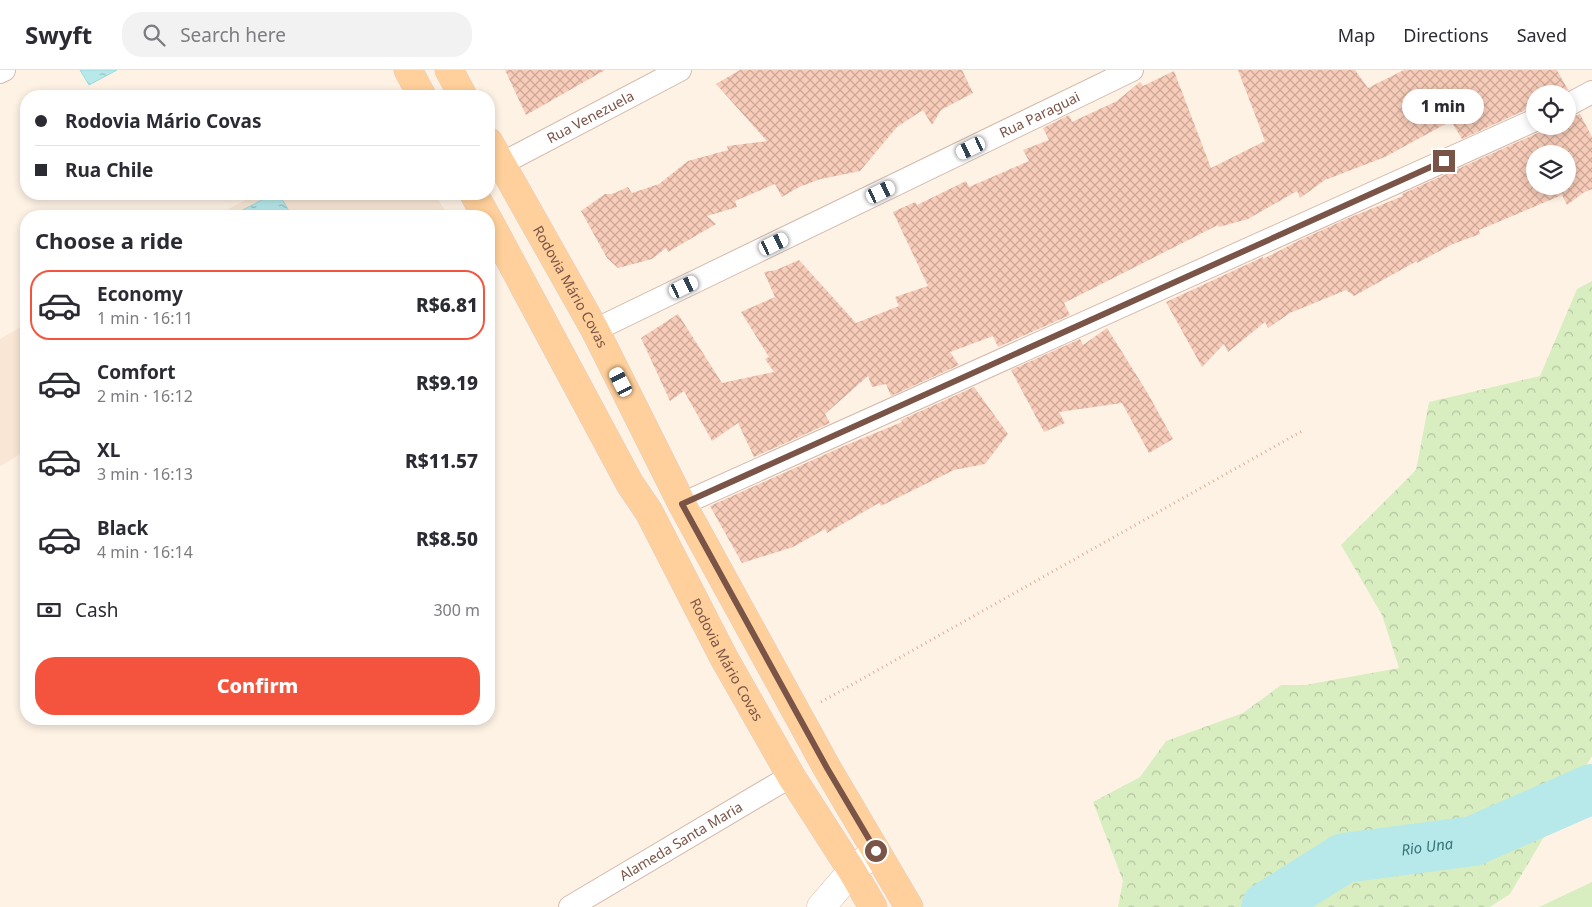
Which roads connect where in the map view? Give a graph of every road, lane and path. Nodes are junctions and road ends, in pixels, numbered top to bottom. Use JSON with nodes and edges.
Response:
{"nodes":[{"id":1,"x":4,"y":70,"type":"edge"},
{"id":2,"x":408,"y":70,"type":"edge"},
{"id":3,"x":448,"y":70,"type":"edge"},
{"id":4,"x":680,"y":70,"type":"edge"},
{"id":5,"x":1132,"y":70,"type":"edge"},
{"id":6,"x":0,"y":72,"type":"edge"},
{"id":7,"x":419,"y":90,"type":"edge"},
{"id":8,"x":460,"y":90,"type":"edge"},
{"id":9,"x":1592,"y":92,"type":"edge"},
{"id":10,"x":1576,"y":101,"type":"edge"},
{"id":11,"x":1526,"y":124,"type":"edge"},
{"id":12,"x":495,"y":153,"type":"edge"},
{"id":13,"x":495,"y":232,"type":"edge"},
{"id":14,"x":595,"y":330,"type":"junction"},
{"id":15,"x":1304,"y":430,"type":"dead end"},
{"id":16,"x":682,"y":504,"type":"junction"},
{"id":17,"x":798,"y":714,"type":"junction"},
{"id":18,"x":791,"y":776,"type":"junction"},
{"id":19,"x":876,"y":851,"type":"junction"},
{"id":20,"x":852,"y":872,"type":"junction"},
{"id":21,"x":570,"y":907,"type":"edge"},
{"id":22,"x":821,"y":907,"type":"edge"},
{"id":23,"x":873,"y":907,"type":"edge"},
{"id":24,"x":909,"y":907,"type":"edge"}],
"edges":[{"from":1,"to":6,"type":"street"},
{"from":2,"to":7,"type":"main road"},
{"from":3,"to":8,"type":"main road"},
{"from":4,"to":12,"type":"street","name":"Rua Venezuela"},
{"from":5,"to":14,"type":"street","name":"Rua Paraguai"},
{"from":9,"to":10,"type":"street"},
{"from":11,"to":16,"type":"street"},
{"from":12,"to":14,"type":"main road","name":"Rodovia Mário Covas"},
{"from":13,"to":18,"type":"main road","name":"Rodovia Mário Covas"},
{"from":14,"to":16,"type":"main road","name":"Rodovia Mário Covas"},
{"from":15,"to":17,"type":"path"},
{"from":16,"to":17,"type":"main road","name":"Rodovia Mário Covas"},
{"from":17,"to":19,"type":"main road","name":"Rodovia Mário Covas"},
{"from":18,"to":20,"type":"main road","name":"Rodovia Mário Covas"},
{"from":18,"to":21,"type":"street","name":"Alameda Santa Maria"},
{"from":19,"to":20,"type":"main road"},
{"from":19,"to":24,"type":"main road","name":"Rodovia Mário Covas"},
{"from":20,"to":22,"type":"main road"},
{"from":20,"to":23,"type":"main road","name":"Rodovia Mário Covas"}]}
